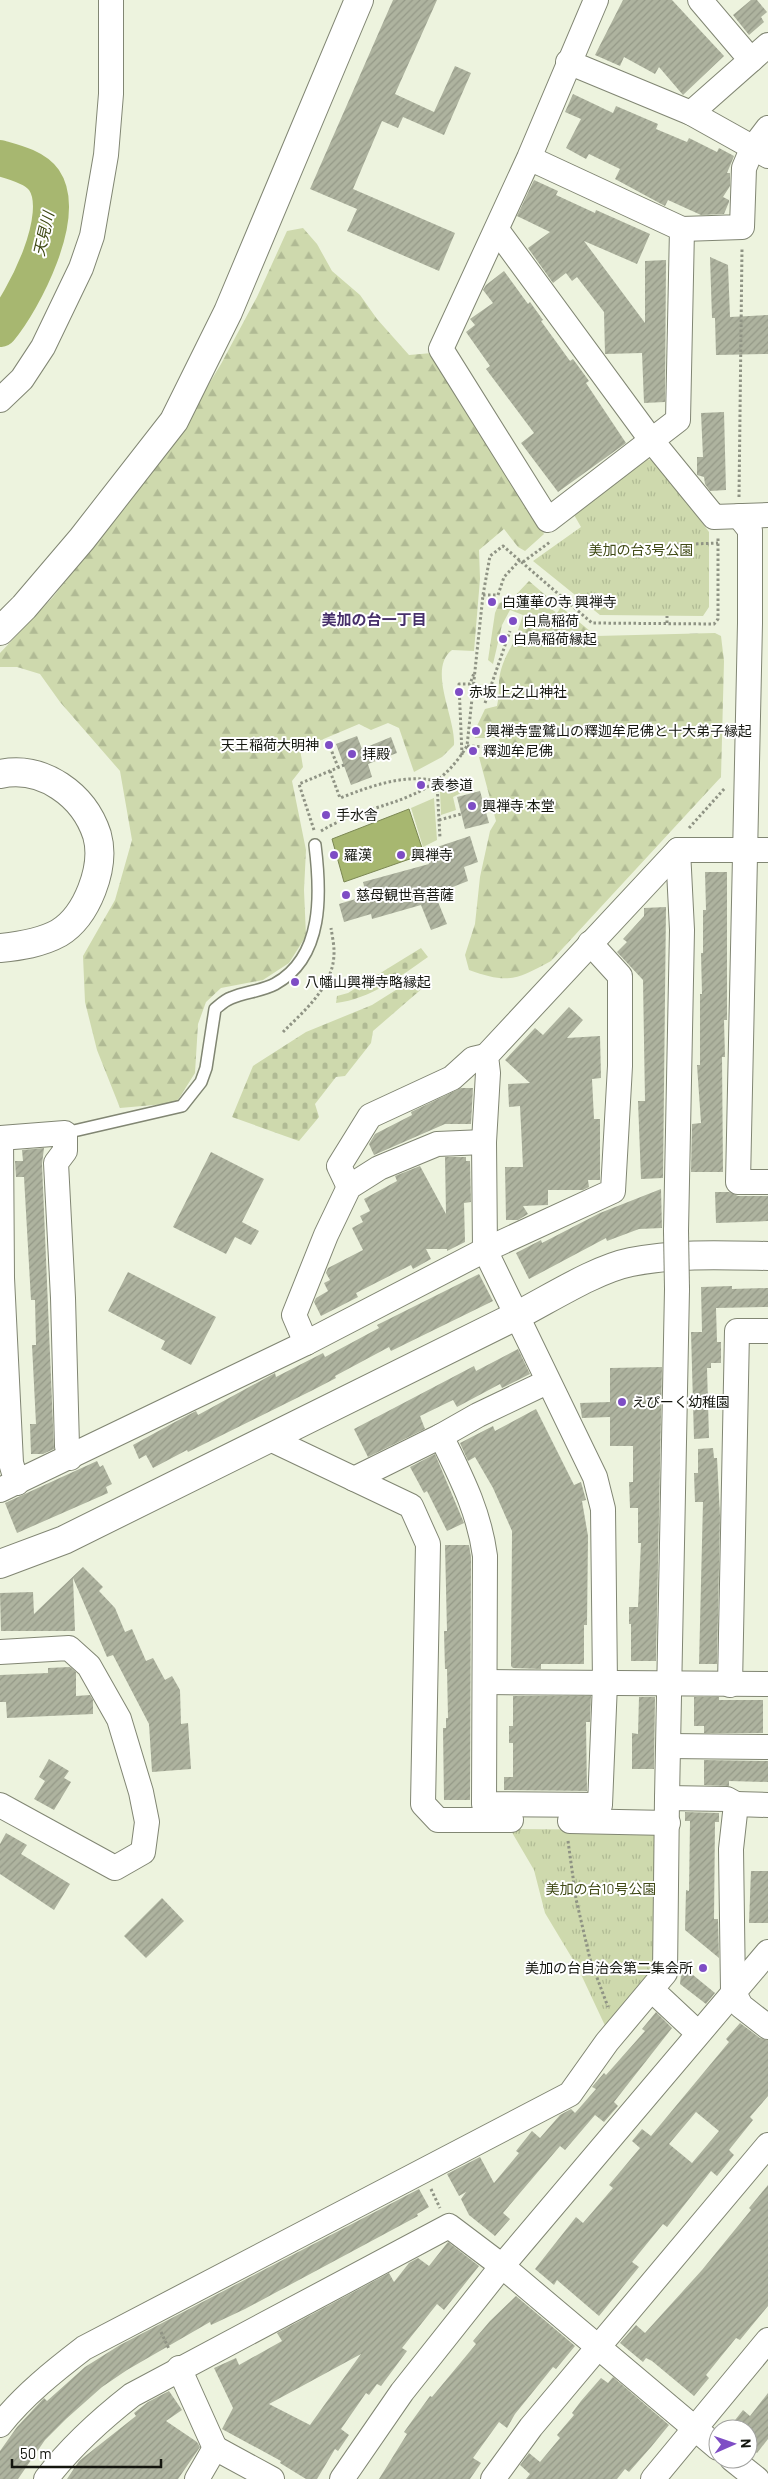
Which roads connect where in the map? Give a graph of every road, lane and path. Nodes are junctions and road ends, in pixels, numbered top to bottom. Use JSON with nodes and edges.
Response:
{"nodes":[{"id":1,"x":111,"y":0,"type":"edge"},
{"id":2,"x":360,"y":0,"type":"edge"},
{"id":3,"x":596,"y":0,"type":"edge"},
{"id":4,"x":700,"y":0,"type":"edge"},
{"id":5,"x":759,"y":52,"type":"edge"},
{"id":6,"x":568,"y":62,"type":"junction"},
{"id":7,"x":691,"y":113,"type":"junction"},
{"id":8,"x":768,"y":128,"type":"edge"},
{"id":9,"x":760,"y":153,"type":"edge"},
{"id":10,"x":529,"y":158,"type":"junction"},
{"id":11,"x":742,"y":227,"type":"junction"},
{"id":12,"x":682,"y":229,"type":"junction"},
{"id":13,"x":497,"y":230,"type":"junction"},
{"id":14,"x":0,"y":400,"type":"edge"},
{"id":15,"x":652,"y":440,"type":"junction"},
{"id":16,"x":768,"y":514,"type":"edge"},
{"id":17,"x":739,"y":516,"type":"junction"},
{"id":18,"x":714,"y":517,"type":"junction"},
{"id":19,"x":718,"y":543,"type":"junction"},
{"id":20,"x":671,"y":546,"type":"dead end"},
{"id":21,"x":528,"y":557,"type":"dead end"},
{"id":22,"x":522,"y":561,"type":"junction"},
{"id":23,"x":483,"y":595,"type":"junction"},
{"id":24,"x":667,"y":616,"type":"dead end"},
{"id":25,"x":667,"y":623,"type":"junction"},
{"id":26,"x":0,"y":631,"type":"edge"},
{"id":27,"x":510,"y":632,"type":"dead end"},
{"id":28,"x":475,"y":670,"type":"junction"},
{"id":29,"x":473,"y":692,"type":"junction"},
{"id":30,"x":487,"y":694,"type":"junction"},
{"id":31,"x":485,"y":703,"type":"dead end"},
{"id":32,"x":467,"y":746,"type":"junction"},
{"id":33,"x":330,"y":747,"type":"dead end"},
{"id":34,"x":491,"y":747,"type":"dead end"},
{"id":35,"x":378,"y":752,"type":"dead end"},
{"id":36,"x":368,"y":755,"type":"dead end"},
{"id":37,"x":462,"y":756,"type":"junction"},
{"id":38,"x":344,"y":765,"type":"dead end"},
{"id":39,"x":338,"y":767,"type":"junction"},
{"id":40,"x":330,"y":770,"type":"junction"},
{"id":41,"x":0,"y":774,"type":"edge"},
{"id":42,"x":466,"y":778,"type":"dead end"},
{"id":43,"x":439,"y":781,"type":"junction"},
{"id":44,"x":729,"y":784,"type":"dead end"},
{"id":45,"x":461,"y":814,"type":"dead end"},
{"id":46,"x":438,"y":820,"type":"junction"},
{"id":47,"x":440,"y":838,"type":"dead end"},
{"id":48,"x":315,"y":845,"type":"dead end"},
{"id":49,"x":678,"y":850,"type":"junction"},
{"id":50,"x":757,"y":850,"type":"edge"},
{"id":51,"x":319,"y":903,"type":"junction"},
{"id":52,"x":590,"y":943,"type":"junction"},
{"id":53,"x":0,"y":948,"type":"edge"},
{"id":54,"x":283,"y":1032,"type":"dead end"},
{"id":55,"x":486,"y":1056,"type":"junction"},
{"id":56,"x":65,"y":1132,"type":"junction"},
{"id":57,"x":0,"y":1138,"type":"edge"},
{"id":58,"x":484,"y":1142,"type":"junction"},
{"id":59,"x":768,"y":1182,"type":"edge"},
{"id":60,"x":349,"y":1187,"type":"junction"},
{"id":61,"x":485,"y":1250,"type":"junction"},
{"id":62,"x":768,"y":1256,"type":"edge"},
{"id":63,"x":518,"y":1315,"type":"junction"},
{"id":64,"x":768,"y":1331,"type":"edge"},
{"id":65,"x":306,"y":1343,"type":"junction"},
{"id":66,"x":547,"y":1382,"type":"junction"},
{"id":67,"x":442,"y":1436,"type":"junction"},
{"id":68,"x":268,"y":1438,"type":"junction"},
{"id":69,"x":70,"y":1458,"type":"junction"},
{"id":70,"x":354,"y":1479,"type":"junction"},
{"id":71,"x":9,"y":1486,"type":"edge"},
{"id":72,"x":0,"y":1564,"type":"edge"},
{"id":73,"x":0,"y":1652,"type":"edge"},
{"id":74,"x":485,"y":1682,"type":"junction"},
{"id":75,"x":605,"y":1683,"type":"junction"},
{"id":76,"x":670,"y":1684,"type":"junction"},
{"id":77,"x":730,"y":1684,"type":"junction"},
{"id":78,"x":768,"y":1684,"type":"edge"},
{"id":79,"x":669,"y":1746,"type":"junction"},
{"id":80,"x":768,"y":1747,"type":"edge"},
{"id":81,"x":667,"y":1798,"type":"junction"},
{"id":82,"x":736,"y":1804,"type":"junction"},
{"id":83,"x":0,"y":1805,"type":"edge"},
{"id":84,"x":768,"y":1805,"type":"edge"},
{"id":85,"x":564,"y":1821,"type":"junction"},
{"id":86,"x":668,"y":1822,"type":"junction"},
{"id":87,"x":768,"y":1952,"type":"edge"},
{"id":88,"x":652,"y":1990,"type":"junction"},
{"id":89,"x":733,"y":1991,"type":"junction"},
{"id":90,"x":768,"y":2027,"type":"edge"},
{"id":91,"x":617,"y":2031,"type":"junction"},
{"id":92,"x":698,"y":2033,"type":"junction"},
{"id":93,"x":768,"y":2145,"type":"edge"},
{"id":94,"x":422,"y":2170,"type":"junction"},
{"id":95,"x":448,"y":2226,"type":"junction"},
{"id":96,"x":502,"y":2266,"type":"junction"},
{"id":97,"x":152,"y":2314,"type":"junction"},
{"id":98,"x":768,"y":2340,"type":"edge"},
{"id":99,"x":598,"y":2347,"type":"junction"},
{"id":100,"x":179,"y":2368,"type":"junction"},
{"id":101,"x":0,"y":2425,"type":"edge"},
{"id":102,"x":695,"y":2429,"type":"junction"},
{"id":103,"x":708,"y":2440,"type":"edge"},
{"id":104,"x":215,"y":2448,"type":"junction"},
{"id":105,"x":744,"y":2469,"type":"edge"},
{"id":106,"x":46,"y":2479,"type":"edge"},
{"id":107,"x":197,"y":2479,"type":"edge"},
{"id":108,"x":272,"y":2479,"type":"edge"},
{"id":109,"x":342,"y":2479,"type":"edge"},
{"id":110,"x":493,"y":2479,"type":"edge"},
{"id":111,"x":653,"y":2479,"type":"edge"},
{"id":112,"x":757,"y":2479,"type":"edge"}],
"edges":[{"from":1,"to":14,"type":"street"},
{"from":2,"to":26,"type":"street"},
{"from":3,"to":6,"type":"street"},
{"from":4,"to":5,"type":"street"},
{"from":5,"to":7,"type":"street"},
{"from":6,"to":7,"type":"street"},
{"from":6,"to":10,"type":"street"},
{"from":7,"to":9,"type":"street"},
{"from":8,"to":9,"type":"street"},
{"from":9,"to":11,"type":"street"},
{"from":10,"to":12,"type":"street"},
{"from":10,"to":13,"type":"street"},
{"from":11,"to":12,"type":"street"},
{"from":11,"to":17,"type":"path"},
{"from":12,"to":15,"type":"street"},
{"from":13,"to":15,"type":"street"},
{"from":13,"to":15,"type":"street"},
{"from":15,"to":18,"type":"street"},
{"from":16,"to":17,"type":"street"},
{"from":17,"to":18,"type":"street"},
{"from":17,"to":50,"type":"street"},
{"from":18,"to":19,"type":"path"},
{"from":19,"to":20,"type":"path"},
{"from":19,"to":25,"type":"path"},
{"from":21,"to":22,"type":"path"},
{"from":22,"to":23,"type":"path"},
{"from":22,"to":23,"type":"path"},
{"from":22,"to":25,"type":"path"},
{"from":23,"to":28,"type":"path"},
{"from":24,"to":25,"type":"path"},
{"from":27,"to":30,"type":"path"},
{"from":28,"to":29,"type":"path"},
{"from":28,"to":37,"type":"path"},
{"from":29,"to":30,"type":"path"},
{"from":29,"to":32,"type":"path"},
{"from":30,"to":31,"type":"path"},
{"from":32,"to":34,"type":"path"},
{"from":32,"to":37,"type":"path"},
{"from":33,"to":39,"type":"path"},
{"from":35,"to":36,"type":"path"},
{"from":37,"to":43,"type":"path"},
{"from":38,"to":39,"type":"path"},
{"from":39,"to":40,"type":"path"},
{"from":40,"to":43,"type":"path"},
{"from":40,"to":43,"type":"path"},
{"from":41,"to":53,"type":"street"},
{"from":42,"to":43,"type":"path"},
{"from":43,"to":46,"type":"path"},
{"from":44,"to":49,"type":"path"},
{"from":45,"to":46,"type":"path"},
{"from":46,"to":47,"type":"path"},
{"from":48,"to":51,"type":"lane"},
{"from":49,"to":50,"type":"street"},
{"from":49,"to":52,"type":"street"},
{"from":49,"to":76,"type":"street","bridge":true},
{"from":50,"to":59,"type":"street"},
{"from":51,"to":54,"type":"path"},
{"from":51,"to":56,"type":"lane"},
{"from":52,"to":55,"type":"street"},
{"from":52,"to":61,"type":"street"},
{"from":55,"to":58,"type":"street"},
{"from":55,"to":60,"type":"street"},
{"from":56,"to":57,"type":"street"},
{"from":56,"to":69,"type":"street"},
{"from":57,"to":71,"type":"street"},
{"from":58,"to":60,"type":"street"},
{"from":58,"to":61,"type":"street"},
{"from":60,"to":65,"type":"street"},
{"from":61,"to":63,"type":"street"},
{"from":61,"to":65,"type":"street"},
{"from":62,"to":63,"type":"street"},
{"from":63,"to":66,"type":"street"},
{"from":63,"to":68,"type":"street"},
{"from":64,"to":77,"type":"street"},
{"from":65,"to":69,"type":"street"},
{"from":66,"to":67,"type":"street"},
{"from":66,"to":75,"type":"street"},
{"from":67,"to":70,"type":"street"},
{"from":67,"to":74,"type":"street"},
{"from":68,"to":70,"type":"street"},
{"from":68,"to":72,"type":"street"},
{"from":69,"to":71,"type":"street"},
{"from":70,"to":85,"type":"street"},
{"from":73,"to":83,"type":"street"},
{"from":74,"to":75,"type":"street"},
{"from":74,"to":75,"type":"street"},
{"from":75,"to":76,"type":"street"},
{"from":76,"to":77,"type":"street"},
{"from":76,"to":79,"type":"street"},
{"from":77,"to":78,"type":"street"},
{"from":79,"to":80,"type":"street"},
{"from":79,"to":81,"type":"street"},
{"from":81,"to":82,"type":"street"},
{"from":81,"to":86,"type":"street"},
{"from":82,"to":84,"type":"street"},
{"from":82,"to":89,"type":"street"},
{"from":85,"to":86,"type":"street"},
{"from":85,"to":91,"type":"path"},
{"from":86,"to":88,"type":"street"},
{"from":87,"to":89,"type":"street"},
{"from":88,"to":91,"type":"street"},
{"from":88,"to":92,"type":"street"},
{"from":89,"to":90,"type":"street"},
{"from":89,"to":92,"type":"street"},
{"from":91,"to":94,"type":"street"},
{"from":92,"to":96,"type":"street"},
{"from":93,"to":99,"type":"street"},
{"from":94,"to":95,"type":"path"},
{"from":94,"to":97,"type":"street"},
{"from":95,"to":96,"type":"street"},
{"from":95,"to":100,"type":"street"},
{"from":96,"to":99,"type":"street"},
{"from":96,"to":109,"type":"street"},
{"from":97,"to":100,"type":"path"},
{"from":97,"to":101,"type":"street"},
{"from":98,"to":102,"type":"street"},
{"from":99,"to":102,"type":"street"},
{"from":99,"to":110,"type":"street"},
{"from":100,"to":104,"type":"street"},
{"from":100,"to":106,"type":"street"},
{"from":102,"to":103,"type":"street"},
{"from":102,"to":111,"type":"street"},
{"from":104,"to":107,"type":"street"},
{"from":104,"to":108,"type":"street"},
{"from":105,"to":112,"type":"street"}]}
